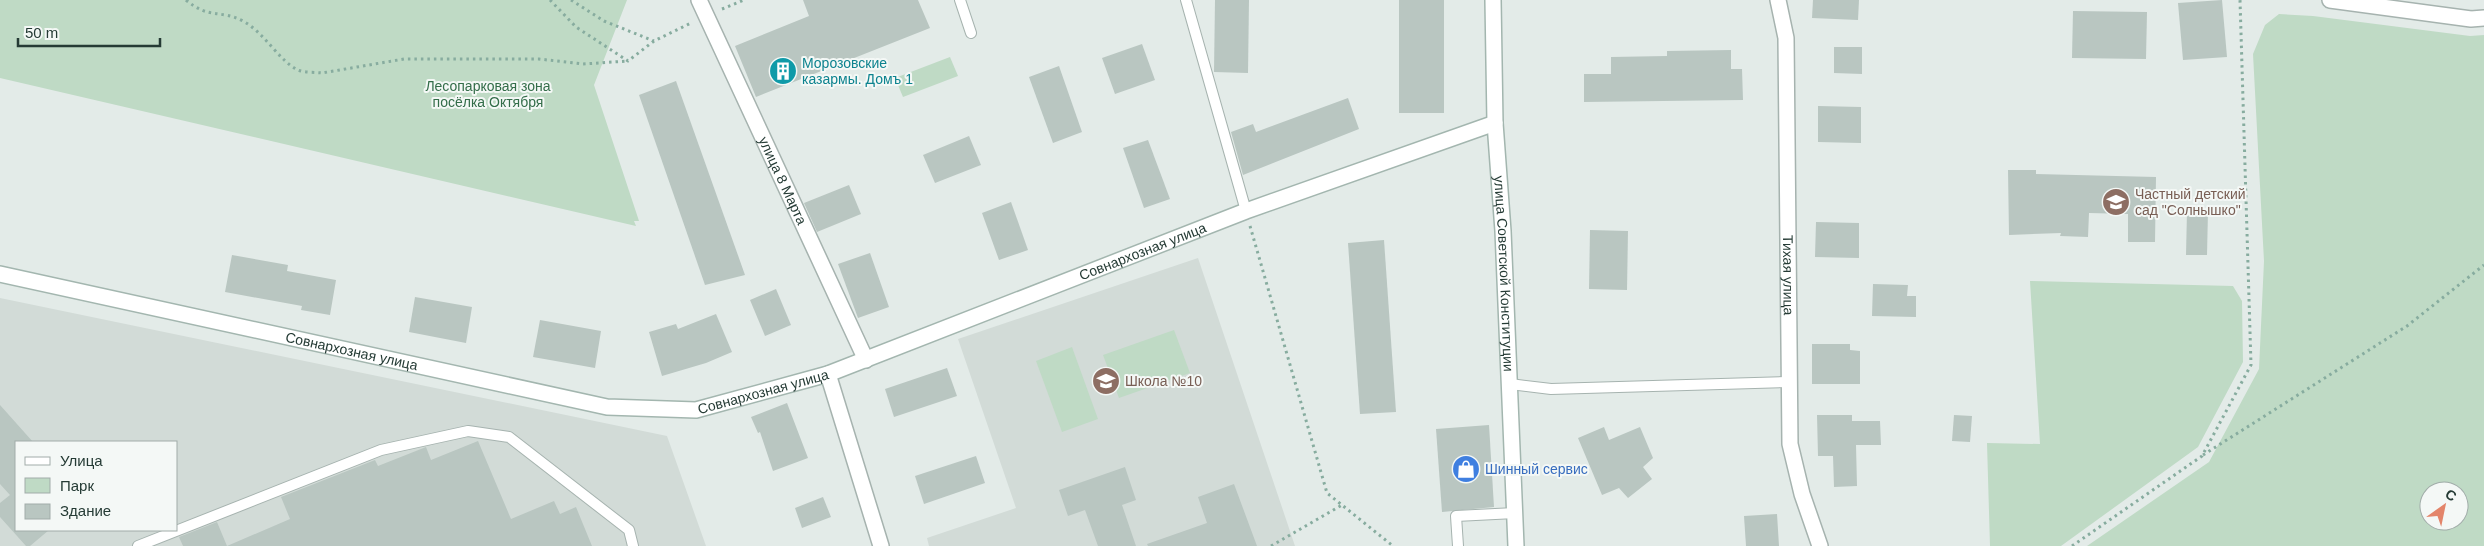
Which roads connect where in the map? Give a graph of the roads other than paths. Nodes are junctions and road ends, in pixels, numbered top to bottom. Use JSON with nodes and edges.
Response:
{"nodes":[{"id":1,"x":699,"y":0,"type":"edge"},
{"id":2,"x":960,"y":0,"type":"edge"},
{"id":3,"x":1186,"y":0,"type":"edge"},
{"id":4,"x":1493,"y":0,"type":"edge"},
{"id":5,"x":1778,"y":0,"type":"edge"},
{"id":6,"x":2330,"y":0,"type":"edge"},
{"id":7,"x":2484,"y":18,"type":"edge"},
{"id":8,"x":972,"y":33,"type":"dead end"},
{"id":9,"x":1495,"y":123,"type":"junction"},
{"id":10,"x":1246,"y":211,"type":"junction"},
{"id":11,"x":0,"y":274,"type":"edge"},
{"id":12,"x":866,"y":360,"type":"junction"},
{"id":13,"x":828,"y":374,"type":"junction"},
{"id":14,"x":1788,"y":382,"type":"junction"},
{"id":15,"x":1510,"y":384,"type":"junction"},
{"id":16,"x":1515,"y":512,"type":"junction"},
{"id":17,"x":178,"y":530,"type":"edge"},
{"id":18,"x":176,"y":531,"type":"edge"},
{"id":19,"x":138,"y":546,"type":"edge"},
{"id":20,"x":633,"y":546,"type":"edge"},
{"id":21,"x":881,"y":546,"type":"edge"},
{"id":22,"x":1458,"y":546,"type":"edge"},
{"id":23,"x":1516,"y":546,"type":"edge"},
{"id":24,"x":1820,"y":546,"type":"edge"}],
"edges":[{"from":1,"to":12,"type":"street","name":"улица 8 Марта"},
{"from":2,"to":8,"type":"lane"},
{"from":3,"to":10,"type":"lane"},
{"from":4,"to":9,"type":"street","name":"улица Советской Конституции"},
{"from":5,"to":14,"type":"street","name":"Тихая улица"},
{"from":6,"to":7,"type":"street"},
{"from":9,"to":10,"type":"street","name":"Совнархозная улица"},
{"from":9,"to":15,"type":"street","name":"улица Советской Конституции"},
{"from":10,"to":12,"type":"street","name":"Совнархозная улица"},
{"from":11,"to":13,"type":"street","name":"Совнархозная улица"},
{"from":12,"to":13,"type":"street","name":"Совнархозная улица"},
{"from":13,"to":21,"type":"street"},
{"from":14,"to":15,"type":"lane"},
{"from":14,"to":24,"type":"street","name":"Тихая улица"},
{"from":15,"to":16,"type":"street","name":"улица Советской Конституции"},
{"from":16,"to":22,"type":"lane"},
{"from":16,"to":23,"type":"street","name":"улица Советской Конституции"},
{"from":17,"to":20,"type":"lane"},
{"from":18,"to":19,"type":"lane"}]}
